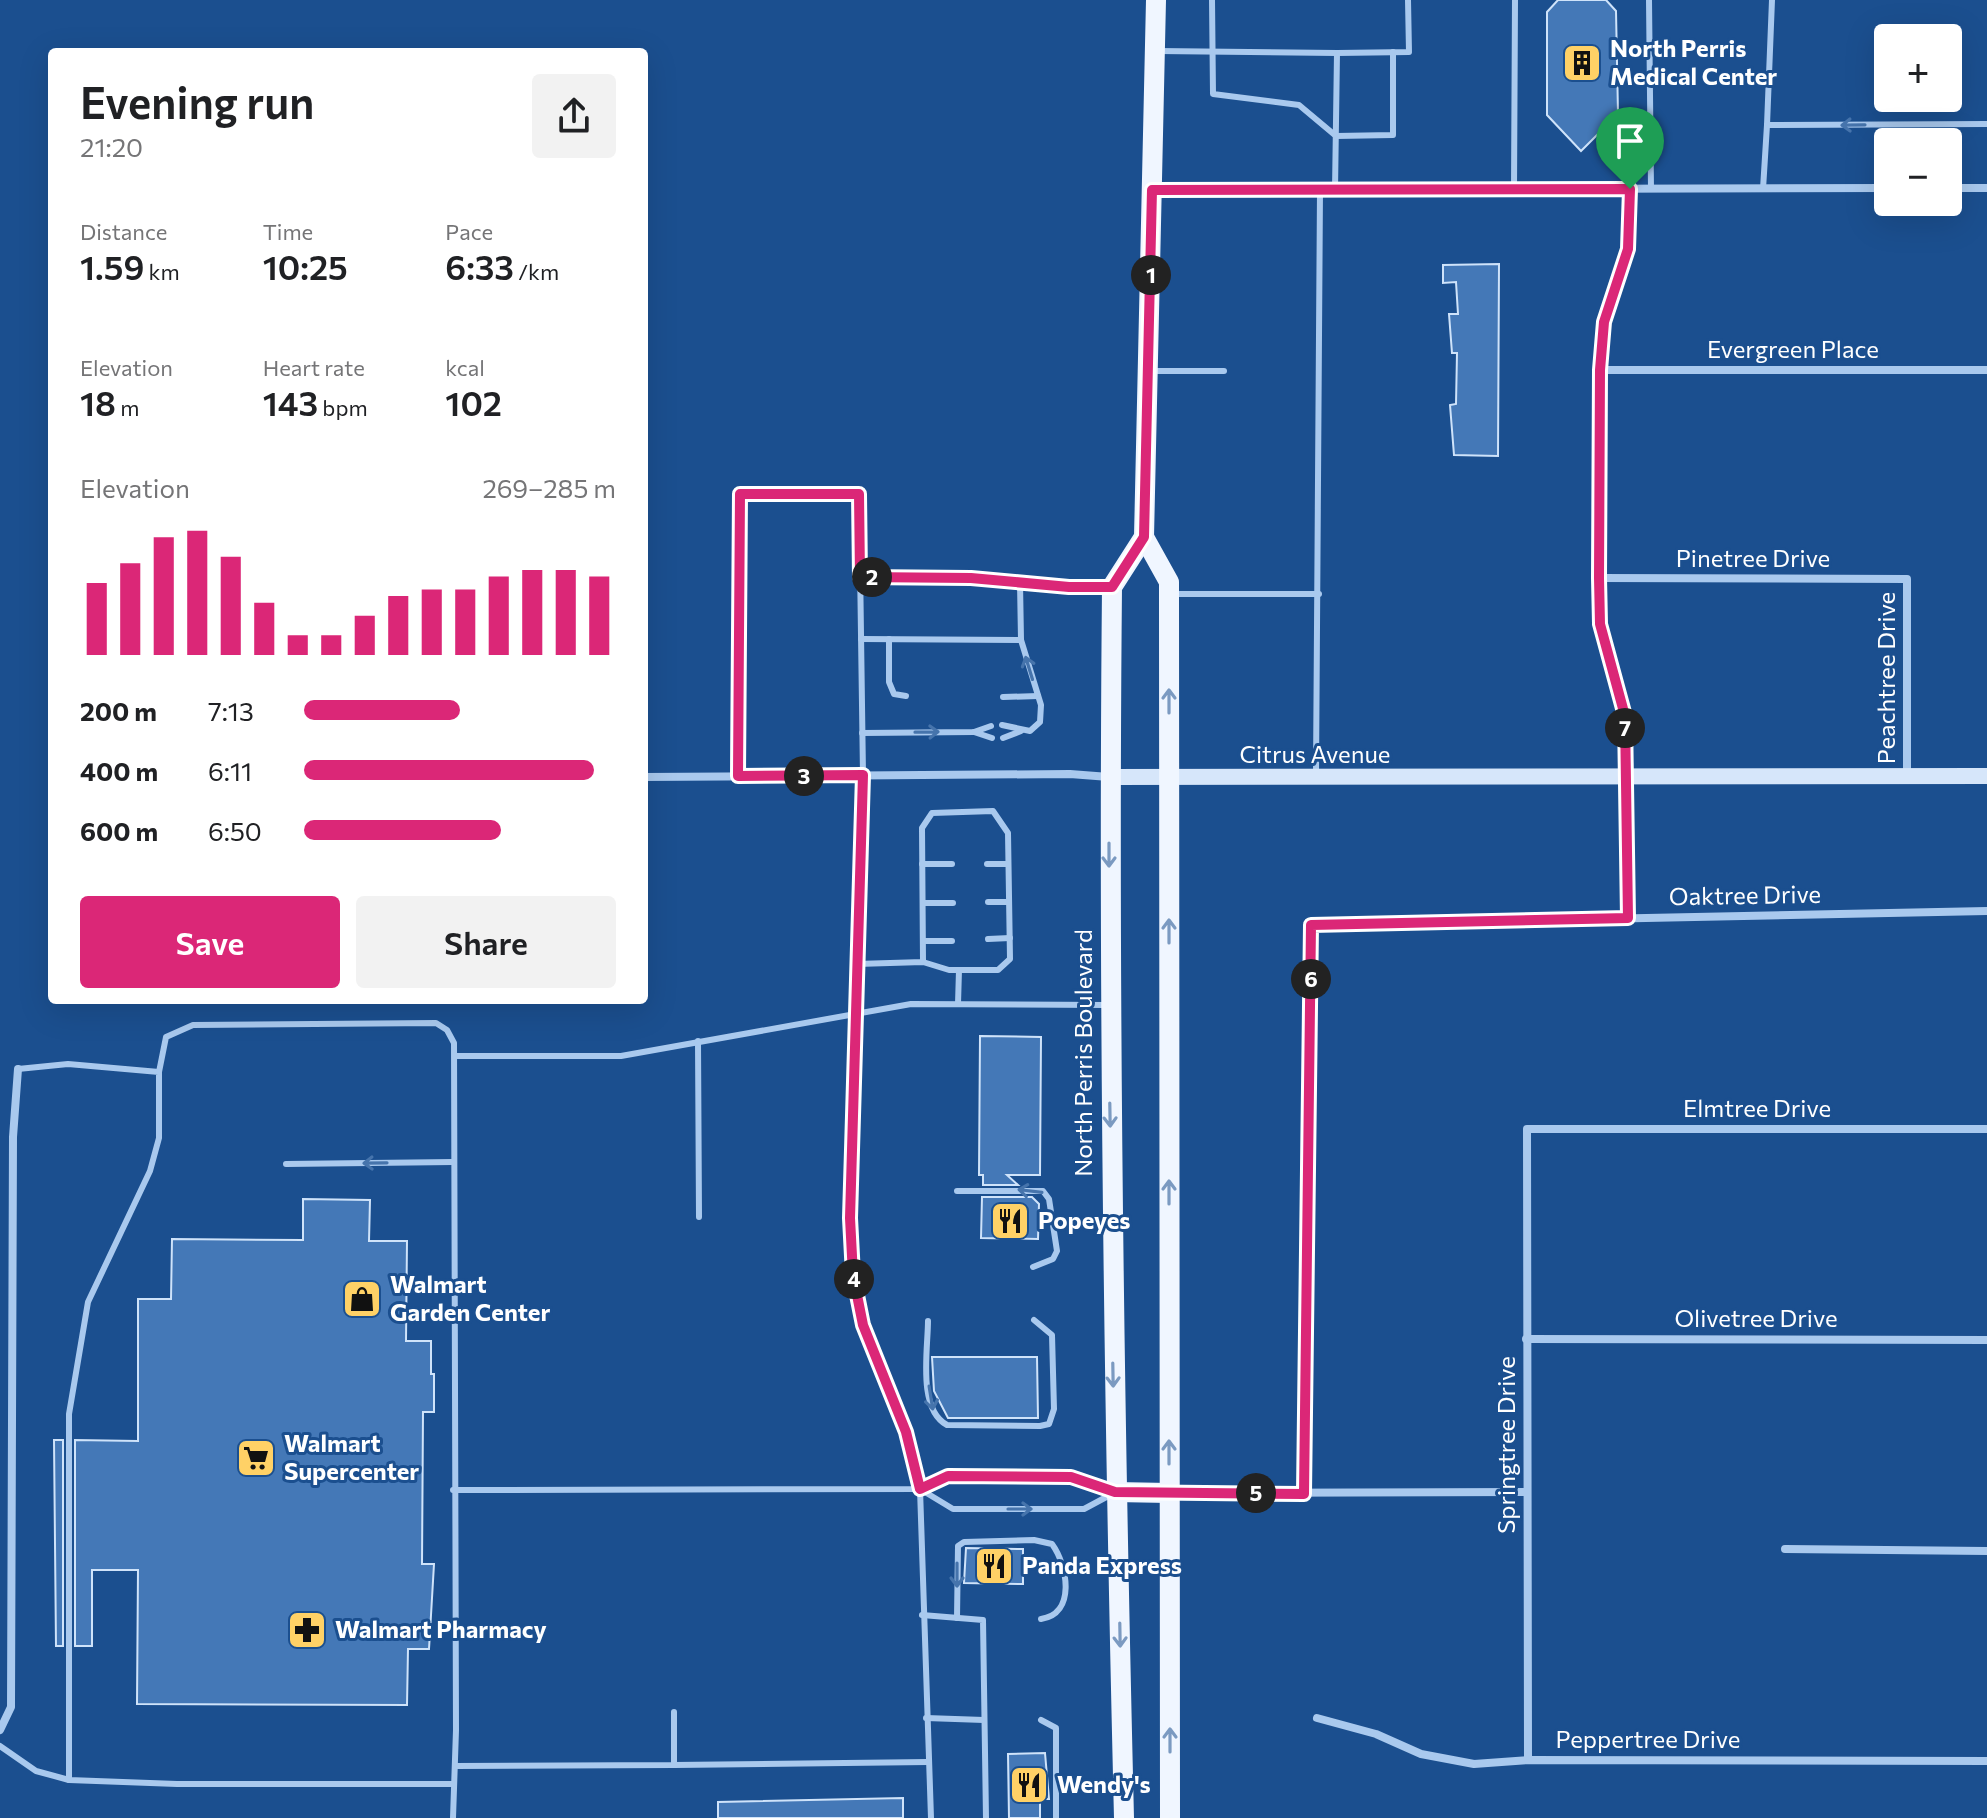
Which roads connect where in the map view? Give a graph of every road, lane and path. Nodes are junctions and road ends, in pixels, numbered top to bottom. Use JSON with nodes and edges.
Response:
{"nodes":[{"id":1,"x":1156,"y":0,"type":"edge"},
{"id":2,"x":1212,"y":0,"type":"edge"},
{"id":3,"x":1408,"y":0,"type":"edge"},
{"id":4,"x":1515,"y":0,"type":"edge"},
{"id":5,"x":1649,"y":0,"type":"edge"},
{"id":6,"x":1772,"y":0,"type":"edge"},
{"id":7,"x":1155,"y":51,"type":"junction"},
{"id":8,"x":1213,"y":52,"type":"junction"},
{"id":9,"x":1393,"y":52,"type":"junction"},
{"id":10,"x":1337,"y":53,"type":"junction"},
{"id":11,"x":1987,"y":124,"type":"edge"},
{"id":12,"x":1767,"y":125,"type":"junction"},
{"id":13,"x":1336,"y":136,"type":"junction"},
{"id":14,"x":1874,"y":188,"type":"edge"},
{"id":15,"x":1962,"y":188,"type":"edge"},
{"id":16,"x":1987,"y":188,"type":"edge"},
{"id":17,"x":1514,"y":189,"type":"junction"},
{"id":18,"x":1630,"y":189,"type":"junction"},
{"id":19,"x":1651,"y":189,"type":"junction"},
{"id":20,"x":1763,"y":189,"type":"junction"},
{"id":21,"x":1152,"y":190,"type":"junction"},
{"id":22,"x":1320,"y":190,"type":"junction"},
{"id":23,"x":1335,"y":190,"type":"junction"},
{"id":24,"x":1600,"y":370,"type":"junction"},
{"id":25,"x":1987,"y":370,"type":"edge"},
{"id":26,"x":1149,"y":371,"type":"junction"},
{"id":27,"x":1224,"y":371,"type":"dead end"},
{"id":28,"x":1144,"y":537,"type":"junction"},
{"id":29,"x":860,"y":577,"type":"junction"},
{"id":30,"x":1599,"y":578,"type":"junction"},
{"id":31,"x":1907,"y":579,"type":"joint"},
{"id":32,"x":1020,"y":583,"type":"junction"},
{"id":33,"x":1112,"y":587,"type":"junction"},
{"id":34,"x":1169,"y":594,"type":"junction"},
{"id":35,"x":1319,"y":594,"type":"junction"},
{"id":36,"x":861,"y":639,"type":"junction"},
{"id":37,"x":889,"y":639,"type":"junction"},
{"id":38,"x":1021,"y":640,"type":"junction"},
{"id":39,"x":906,"y":696,"type":"dead end"},
{"id":40,"x":1038,"y":696,"type":"junction"},
{"id":41,"x":1003,"y":697,"type":"dead end"},
{"id":42,"x":1002,"y":725,"type":"dead end"},
{"id":43,"x":991,"y":726,"type":"dead end"},
{"id":44,"x":1021,"y":731,"type":"junction"},
{"id":45,"x":974,"y":732,"type":"junction"},
{"id":46,"x":862,"y":733,"type":"junction"},
{"id":47,"x":992,"y":738,"type":"dead end"},
{"id":48,"x":1003,"y":738,"type":"dead end"},
{"id":49,"x":863,"y":775,"type":"junction"},
{"id":50,"x":738,"y":776,"type":"junction"},
{"id":51,"x":1907,"y":776,"type":"junction"},
{"id":52,"x":1987,"y":776,"type":"edge"},
{"id":53,"x":648,"y":777,"type":"edge"},
{"id":54,"x":1109,"y":777,"type":"junction"},
{"id":55,"x":1625,"y":778,"type":"junction"},
{"id":56,"x":1168,"y":779,"type":"junction"},
{"id":57,"x":1316,"y":779,"type":"junction"},
{"id":58,"x":922,"y":864,"type":"junction"},
{"id":59,"x":952,"y":864,"type":"dead end"},
{"id":60,"x":987,"y":864,"type":"dead end"},
{"id":61,"x":1008,"y":864,"type":"junction"},
{"id":62,"x":988,"y":902,"type":"dead end"},
{"id":63,"x":1009,"y":902,"type":"junction"},
{"id":64,"x":923,"y":903,"type":"junction"},
{"id":65,"x":953,"y":903,"type":"dead end"},
{"id":66,"x":1987,"y":911,"type":"edge"},
{"id":67,"x":1628,"y":918,"type":"junction"},
{"id":68,"x":1010,"y":938,"type":"junction"},
{"id":69,"x":988,"y":939,"type":"dead end"},
{"id":70,"x":923,"y":941,"type":"junction"},
{"id":71,"x":952,"y":941,"type":"dead end"},
{"id":72,"x":923,"y":962,"type":"junction"},
{"id":73,"x":857,"y":964,"type":"junction"},
{"id":74,"x":959,"y":970,"type":"junction"},
{"id":75,"x":958,"y":1004,"type":"junction"},
{"id":76,"x":1109,"y":1005,"type":"junction"},
{"id":77,"x":856,"y":1012,"type":"junction"},
{"id":78,"x":698,"y":1041,"type":"junction"},
{"id":79,"x":455,"y":1056,"type":"junction"},
{"id":80,"x":18,"y":1069,"type":"joint"},
{"id":81,"x":159,"y":1072,"type":"junction"},
{"id":82,"x":1527,"y":1129,"type":"joint"},
{"id":83,"x":1987,"y":1129,"type":"edge"},
{"id":84,"x":453,"y":1162,"type":"junction"},
{"id":85,"x":286,"y":1164,"type":"dead end"},
{"id":86,"x":957,"y":1191,"type":"dead end"},
{"id":87,"x":699,"y":1217,"type":"dead end"},
{"id":88,"x":1033,"y":1267,"type":"dead end"},
{"id":89,"x":1034,"y":1320,"type":"dead end"},
{"id":90,"x":928,"y":1321,"type":"dead end"},
{"id":91,"x":1526,"y":1339,"type":"junction"},
{"id":92,"x":1987,"y":1340,"type":"edge"},
{"id":93,"x":920,"y":1489,"type":"junction"},
{"id":94,"x":453,"y":1490,"type":"junction"},
{"id":95,"x":1115,"y":1492,"type":"junction"},
{"id":96,"x":1527,"y":1492,"type":"junction"},
{"id":97,"x":1169,"y":1493,"type":"junction"},
{"id":98,"x":1304,"y":1494,"type":"junction"},
{"id":99,"x":1785,"y":1549,"type":"dead end"},
{"id":100,"x":1987,"y":1551,"type":"edge"},
{"id":101,"x":922,"y":1615,"type":"junction"},
{"id":102,"x":957,"y":1618,"type":"junction"},
{"id":103,"x":1041,"y":1619,"type":"dead end"},
{"id":104,"x":674,"y":1712,"type":"dead end"},
{"id":105,"x":926,"y":1718,"type":"junction"},
{"id":106,"x":1317,"y":1718,"type":"dead end"},
{"id":107,"x":984,"y":1720,"type":"junction"},
{"id":108,"x":1041,"y":1720,"type":"dead end"},
{"id":109,"x":0,"y":1730,"type":"edge"},
{"id":110,"x":0,"y":1746,"type":"edge"},
{"id":111,"x":1528,"y":1760,"type":"junction"},
{"id":112,"x":1987,"y":1761,"type":"edge"},
{"id":113,"x":928,"y":1762,"type":"junction"},
{"id":114,"x":674,"y":1765,"type":"junction"},
{"id":115,"x":455,"y":1766,"type":"junction"},
{"id":116,"x":69,"y":1780,"type":"junction"},
{"id":117,"x":454,"y":1784,"type":"junction"},
{"id":118,"x":453,"y":1818,"type":"edge"},
{"id":119,"x":931,"y":1818,"type":"edge"},
{"id":120,"x":986,"y":1818,"type":"edge"},
{"id":121,"x":1056,"y":1818,"type":"edge"},
{"id":122,"x":1124,"y":1818,"type":"edge"},
{"id":123,"x":1170,"y":1818,"type":"edge"}],
"edges":[{"from":1,"to":7,"type":"main road"},
{"from":2,"to":8,"type":"lane"},
{"from":3,"to":9,"type":"lane"},
{"from":4,"to":17,"type":"lane"},
{"from":5,"to":19,"type":"lane"},
{"from":6,"to":12,"type":"lane"},
{"from":7,"to":8,"type":"lane"},
{"from":7,"to":21,"type":"main road"},
{"from":8,"to":10,"type":"lane"},
{"from":8,"to":13,"type":"lane"},
{"from":9,"to":10,"type":"lane"},
{"from":9,"to":13,"type":"lane"},
{"from":10,"to":13,"type":"lane"},
{"from":11,"to":12,"type":"lane","one_way":true},
{"from":12,"to":20,"type":"lane"},
{"from":13,"to":23,"type":"lane"},
{"from":14,"to":20,"type":"street"},
{"from":15,"to":16,"type":"street"},
{"from":17,"to":18,"type":"street"},
{"from":17,"to":23,"type":"street"},
{"from":18,"to":19,"type":"street"},
{"from":18,"to":24,"type":"street"},
{"from":19,"to":20,"type":"street"},
{"from":21,"to":22,"type":"street"},
{"from":21,"to":26,"type":"main road"},
{"from":22,"to":23,"type":"street"},
{"from":22,"to":35,"type":"lane"},
{"from":24,"to":25,"type":"street","name":"Evergreen Place"},
{"from":24,"to":30,"type":"street"},
{"from":26,"to":27,"type":"lane"},
{"from":26,"to":28,"type":"main road"},
{"from":28,"to":33,"type":"main road"},
{"from":28,"to":34,"type":"main road"},
{"from":29,"to":32,"type":"lane"},
{"from":29,"to":36,"type":"lane"},
{"from":29,"to":50,"type":"lane"},
{"from":30,"to":31,"type":"street","name":"Pinetree Drive"},
{"from":30,"to":55,"type":"street"},
{"from":31,"to":51,"type":"street","name":"Peachtree Drive"},
{"from":32,"to":33,"type":"lane"},
{"from":32,"to":38,"type":"lane"},
{"from":33,"to":54,"type":"main road","name":"North Perris Boulevard"},
{"from":34,"to":35,"type":"lane"},
{"from":56,"to":34,"type":"main road","one_way":true},
{"from":35,"to":57,"type":"lane"},
{"from":36,"to":37,"type":"lane"},
{"from":36,"to":46,"type":"lane"},
{"from":37,"to":38,"type":"lane"},
{"from":37,"to":39,"type":"lane"},
{"from":40,"to":38,"type":"lane","one_way":true},
{"from":40,"to":41,"type":"lane"},
{"from":40,"to":44,"type":"lane"},
{"from":42,"to":44,"type":"lane"},
{"from":43,"to":45,"type":"lane"},
{"from":44,"to":48,"type":"lane"},
{"from":46,"to":45,"type":"lane","one_way":true},
{"from":45,"to":47,"type":"lane"},
{"from":46,"to":49,"type":"lane"},
{"from":49,"to":50,"type":"street","name":"Citrus Avenue"},
{"from":49,"to":54,"type":"street","name":"Citrus Avenue"},
{"from":49,"to":73,"type":"lane"},
{"from":50,"to":53,"type":"street","name":"Citrus Avenue"},
{"from":51,"to":52,"type":"street","name":"Citrus Avenue"},
{"from":51,"to":55,"type":"street","name":"Citrus Avenue"},
{"from":54,"to":56,"type":"street","name":"Citrus Avenue"},
{"from":54,"to":76,"type":"main road","name":"North Perris Boulevard","one_way":true},
{"from":55,"to":57,"type":"street","name":"Citrus Avenue"},
{"from":55,"to":67,"type":"street"},
{"from":56,"to":57,"type":"street","name":"Citrus Avenue"},
{"from":97,"to":56,"type":"main road","one_way":true},
{"from":58,"to":59,"type":"lane"},
{"from":58,"to":61,"type":"lane"},
{"from":58,"to":64,"type":"lane"},
{"from":60,"to":61,"type":"lane"},
{"from":61,"to":63,"type":"lane"},
{"from":62,"to":63,"type":"lane"},
{"from":63,"to":68,"type":"lane"},
{"from":64,"to":65,"type":"lane"},
{"from":64,"to":70,"type":"lane"},
{"from":66,"to":67,"type":"street","name":"Oaktree Drive"},
{"from":67,"to":98,"type":"street","name":"Oaktree Drive"},
{"from":68,"to":69,"type":"lane"},
{"from":68,"to":74,"type":"lane"},
{"from":70,"to":71,"type":"lane"},
{"from":70,"to":72,"type":"lane"},
{"from":72,"to":73,"type":"lane"},
{"from":72,"to":74,"type":"lane"},
{"from":73,"to":77,"type":"lane"},
{"from":74,"to":75,"type":"lane"},
{"from":75,"to":76,"type":"lane"},
{"from":75,"to":77,"type":"lane"},
{"from":76,"to":95,"type":"main road","name":"North Perris Boulevard","one_way":true},
{"from":77,"to":78,"type":"lane"},
{"from":77,"to":93,"type":"lane"},
{"from":78,"to":79,"type":"lane"},
{"from":78,"to":87,"type":"lane"},
{"from":79,"to":81,"type":"lane"},
{"from":79,"to":84,"type":"lane"},
{"from":80,"to":81,"type":"lane"},
{"from":80,"to":109,"type":"street"},
{"from":81,"to":116,"type":"lane"},
{"from":82,"to":83,"type":"street","name":"Elmtree Drive"},
{"from":82,"to":91,"type":"street","name":"Springtree Drive"},
{"from":84,"to":85,"type":"lane","one_way":true},
{"from":84,"to":94,"type":"lane"},
{"from":88,"to":86,"type":"lane","one_way":true},
{"from":90,"to":89,"type":"lane","one_way":true},
{"from":91,"to":92,"type":"street","name":"Olivetree Drive"},
{"from":91,"to":96,"type":"street","name":"Springtree Drive"},
{"from":93,"to":94,"type":"lane"},
{"from":93,"to":95,"type":"lane"},
{"from":93,"to":95,"type":"lane","one_way":true},
{"from":93,"to":101,"type":"lane"},
{"from":94,"to":115,"type":"lane"},
{"from":95,"to":97,"type":"main road"},
{"from":95,"to":122,"type":"main road","name":"North Perris Boulevard","one_way":true},
{"from":96,"to":98,"type":"street"},
{"from":96,"to":111,"type":"street","name":"Springtree Drive"},
{"from":97,"to":98,"type":"street"},
{"from":123,"to":97,"type":"main road","one_way":true},
{"from":99,"to":100,"type":"street"},
{"from":101,"to":102,"type":"lane"},
{"from":101,"to":105,"type":"lane"},
{"from":103,"to":102,"type":"lane","one_way":true},
{"from":102,"to":107,"type":"lane"},
{"from":104,"to":114,"type":"lane"},
{"from":105,"to":107,"type":"lane"},
{"from":105,"to":113,"type":"lane"},
{"from":106,"to":111,"type":"street","name":"Peppertree Drive"},
{"from":107,"to":120,"type":"lane"},
{"from":108,"to":121,"type":"lane"},
{"from":110,"to":116,"type":"lane"},
{"from":111,"to":112,"type":"street","name":"Peppertree Drive"},
{"from":113,"to":114,"type":"lane"},
{"from":113,"to":119,"type":"lane"},
{"from":114,"to":115,"type":"lane"},
{"from":115,"to":117,"type":"lane"},
{"from":116,"to":117,"type":"lane"},
{"from":117,"to":118,"type":"lane"}]}
